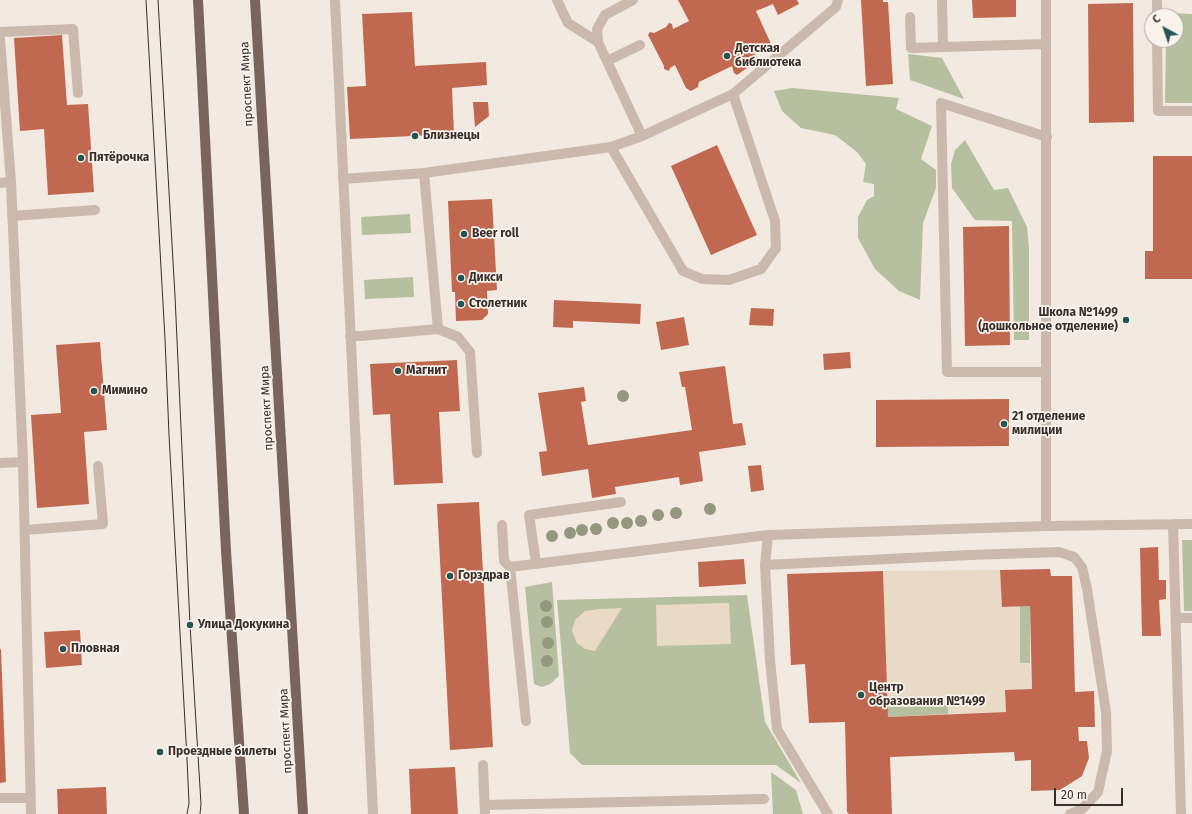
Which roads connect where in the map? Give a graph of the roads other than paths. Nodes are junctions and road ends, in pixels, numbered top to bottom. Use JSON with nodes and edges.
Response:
{"nodes":[{"id":1,"x":198,"y":0,"type":"edge"},
{"id":2,"x":255,"y":0,"type":"edge"},
{"id":3,"x":335,"y":0,"type":"edge"},
{"id":4,"x":557,"y":0,"type":"edge"},
{"id":5,"x":634,"y":0,"type":"edge"},
{"id":6,"x":838,"y":0,"type":"edge"},
{"id":7,"x":942,"y":0,"type":"edge"},
{"id":8,"x":1046,"y":0,"type":"edge"},
{"id":9,"x":910,"y":17,"type":"dead end"},
{"id":10,"x":0,"y":32,"type":"edge"},
{"id":11,"x":0,"y":39,"type":"edge"},
{"id":12,"x":598,"y":42,"type":"junction"},
{"id":13,"x":1046,"y":44,"type":"junction"},
{"id":14,"x":640,"y":45,"type":"dead end"},
{"id":15,"x":943,"y":47,"type":"junction"},
{"id":16,"x":1157,"y":48,"type":"edge"},
{"id":17,"x":607,"y":61,"type":"junction"},
{"id":18,"x":78,"y":93,"type":"dead end"},
{"id":19,"x":733,"y":94,"type":"junction"},
{"id":20,"x":1192,"y":111,"type":"edge"},
{"id":21,"x":642,"y":136,"type":"junction"},
{"id":22,"x":1047,"y":138,"type":"junction"},
{"id":23,"x":611,"y":147,"type":"junction"},
{"id":24,"x":424,"y":173,"type":"junction"},
{"id":25,"x":343,"y":179,"type":"junction"},
{"id":26,"x":11,"y":182,"type":"junction"},
{"id":27,"x":0,"y":184,"type":"edge"},
{"id":28,"x":95,"y":210,"type":"dead end"},
{"id":29,"x":12,"y":216,"type":"junction"},
{"id":30,"x":438,"y":329,"type":"junction"},
{"id":31,"x":350,"y":336,"type":"junction"},
{"id":32,"x":1046,"y":372,"type":"junction"},
{"id":33,"x":477,"y":453,"type":"dead end"},
{"id":34,"x":23,"y":462,"type":"junction"},
{"id":35,"x":0,"y":463,"type":"edge"},
{"id":36,"x":98,"y":466,"type":"dead end"},
{"id":37,"x":621,"y":502,"type":"dead end"},
{"id":38,"x":1173,"y":524,"type":"junction"},
{"id":39,"x":1192,"y":524,"type":"edge"},
{"id":40,"x":502,"y":525,"type":"dead end"},
{"id":41,"x":1046,"y":526,"type":"junction"},
{"id":42,"x":25,"y":530,"type":"junction"},
{"id":43,"x":768,"y":535,"type":"junction"},
{"id":44,"x":536,"y":563,"type":"junction"},
{"id":45,"x":765,"y":565,"type":"junction"},
{"id":46,"x":510,"y":567,"type":"junction"},
{"id":47,"x":1176,"y":618,"type":"junction"},
{"id":48,"x":1192,"y":618,"type":"edge"},
{"id":49,"x":526,"y":721,"type":"dead end"},
{"id":50,"x":483,"y":765,"type":"dead end"},
{"id":51,"x":0,"y":798,"type":"edge"},
{"id":52,"x":30,"y":798,"type":"junction"},
{"id":53,"x":764,"y":799,"type":"dead end"},
{"id":54,"x":485,"y":810,"type":"edge"},
{"id":55,"x":31,"y":814,"type":"edge"},
{"id":56,"x":244,"y":814,"type":"edge"},
{"id":57,"x":303,"y":814,"type":"edge"},
{"id":58,"x":373,"y":814,"type":"edge"},
{"id":59,"x":828,"y":814,"type":"edge"},
{"id":60,"x":1070,"y":814,"type":"edge"},
{"id":61,"x":1181,"y":814,"type":"edge"}],
"edges":[{"from":1,"to":56,"type":"main road"},
{"from":2,"to":57,"type":"main road","name":"проспект Мира"},
{"from":3,"to":25,"type":"lane"},
{"from":4,"to":12,"type":"lane"},
{"from":5,"to":12,"type":"lane"},
{"from":6,"to":19,"type":"lane"},
{"from":7,"to":15,"type":"lane"},
{"from":8,"to":13,"type":"lane"},
{"from":9,"to":15,"type":"lane"},
{"from":10,"to":18,"type":"lane"},
{"from":11,"to":26,"type":"lane"},
{"from":12,"to":17,"type":"lane"},
{"from":13,"to":15,"type":"lane"},
{"from":13,"to":22,"type":"lane"},
{"from":14,"to":17,"type":"lane"},
{"from":16,"to":20,"type":"lane"},
{"from":17,"to":21,"type":"lane"},
{"from":19,"to":21,"type":"lane"},
{"from":19,"to":23,"type":"lane"},
{"from":21,"to":23,"type":"lane"},
{"from":22,"to":32,"type":"lane"},
{"from":22,"to":32,"type":"lane"},
{"from":23,"to":24,"type":"lane"},
{"from":24,"to":25,"type":"lane"},
{"from":24,"to":30,"type":"lane"},
{"from":25,"to":31,"type":"lane"},
{"from":26,"to":27,"type":"lane"},
{"from":26,"to":29,"type":"lane"},
{"from":28,"to":29,"type":"lane"},
{"from":29,"to":34,"type":"lane"},
{"from":30,"to":31,"type":"lane"},
{"from":30,"to":33,"type":"lane"},
{"from":31,"to":58,"type":"lane"},
{"from":32,"to":41,"type":"lane"},
{"from":34,"to":35,"type":"lane"},
{"from":34,"to":42,"type":"lane"},
{"from":36,"to":42,"type":"lane"},
{"from":37,"to":44,"type":"lane"},
{"from":38,"to":39,"type":"lane"},
{"from":38,"to":41,"type":"lane"},
{"from":38,"to":47,"type":"lane"},
{"from":40,"to":46,"type":"lane"},
{"from":41,"to":43,"type":"lane"},
{"from":42,"to":52,"type":"lane"},
{"from":43,"to":44,"type":"lane"},
{"from":43,"to":45,"type":"lane"},
{"from":44,"to":46,"type":"lane"},
{"from":45,"to":59,"type":"lane"},
{"from":45,"to":60,"type":"lane"},
{"from":46,"to":49,"type":"lane"},
{"from":47,"to":48,"type":"lane"},
{"from":47,"to":61,"type":"lane"},
{"from":50,"to":54,"type":"lane"},
{"from":51,"to":52,"type":"lane"},
{"from":52,"to":55,"type":"lane"},
{"from":53,"to":54,"type":"lane"}]}
